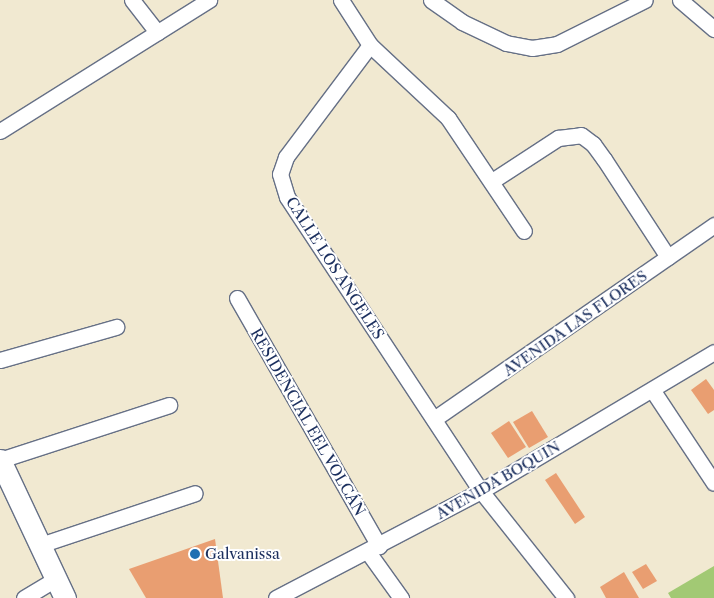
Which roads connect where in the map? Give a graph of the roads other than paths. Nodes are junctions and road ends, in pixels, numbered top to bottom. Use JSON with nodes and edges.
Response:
{"nodes":[{"id":1,"x":132,"y":0,"type":"edge"},
{"id":2,"x":209,"y":0,"type":"edge"},
{"id":3,"x":342,"y":0,"type":"edge"},
{"id":4,"x":431,"y":0,"type":"edge"},
{"id":5,"x":645,"y":0,"type":"edge"},
{"id":6,"x":680,"y":0,"type":"edge"},
{"id":7,"x":714,"y":29,"type":"edge"},
{"id":8,"x":156,"y":32,"type":"junction"},
{"id":9,"x":370,"y":45,"type":"junction"},
{"id":10,"x":0,"y":131,"type":"edge"},
{"id":11,"x":492,"y":181,"type":"junction"},
{"id":12,"x":714,"y":225,"type":"edge"},
{"id":13,"x":524,"y":231,"type":"dead end"},
{"id":14,"x":668,"y":258,"type":"junction"},
{"id":15,"x":236,"y":298,"type":"dead end"},
{"id":16,"x":116,"y":327,"type":"dead end"},
{"id":17,"x":714,"y":352,"type":"edge"},
{"id":18,"x":0,"y":360,"type":"edge"},
{"id":19,"x":653,"y":391,"type":"junction"},
{"id":20,"x":168,"y":405,"type":"dead end"},
{"id":21,"x":434,"y":419,"type":"junction"},
{"id":22,"x":0,"y":460,"type":"edge"},
{"id":23,"x":714,"y":483,"type":"edge"},
{"id":24,"x":481,"y":491,"type":"junction"},
{"id":25,"x":195,"y":493,"type":"dead end"},
{"id":26,"x":40,"y":545,"type":"junction"},
{"id":27,"x":373,"y":549,"type":"junction"},
{"id":28,"x":56,"y":579,"type":"junction"},
{"id":29,"x":24,"y":598,"type":"edge"},
{"id":30,"x":65,"y":598,"type":"edge"},
{"id":31,"x":276,"y":598,"type":"edge"},
{"id":32,"x":401,"y":598,"type":"edge"},
{"id":33,"x":566,"y":598,"type":"edge"}],
"edges":[{"from":1,"to":8,"type":"street"},
{"from":2,"to":8,"type":"street"},
{"from":3,"to":9,"type":"street"},
{"from":4,"to":5,"type":"street"},
{"from":6,"to":7,"type":"street"},
{"from":8,"to":10,"type":"street"},
{"from":9,"to":11,"type":"street"},
{"from":9,"to":21,"type":"street","name":"CALLE LOS ANGELES"},
{"from":11,"to":13,"type":"street"},
{"from":11,"to":14,"type":"street"},
{"from":12,"to":14,"type":"street","name":"AVENIDA LAS FLORES"},
{"from":14,"to":21,"type":"street","name":"AVENIDA LAS FLORES"},
{"from":15,"to":27,"type":"street","name":"RESIDENCIAL EEL VOLCÁN"},
{"from":16,"to":18,"type":"street"},
{"from":17,"to":19,"type":"street","name":"AVENIDA BOQUIN"},
{"from":19,"to":23,"type":"street"},
{"from":19,"to":24,"type":"street","name":"AVENIDA BOQUIN"},
{"from":20,"to":22,"type":"street"},
{"from":21,"to":24,"type":"street","name":"CALLE LOS ANGELES"},
{"from":22,"to":26,"type":"main road"},
{"from":24,"to":27,"type":"street","name":"AVENIDA BOQUIN"},
{"from":24,"to":33,"type":"street","name":"CALLE LOS ANGELES"},
{"from":25,"to":26,"type":"street"},
{"from":26,"to":28,"type":"main road"},
{"from":27,"to":31,"type":"street","name":"AVENIDA BOQUIN"},
{"from":27,"to":32,"type":"street","name":"RESIDENCIAL EEL VOLCÁN"},
{"from":28,"to":29,"type":"street"},
{"from":28,"to":30,"type":"main road"}]}
